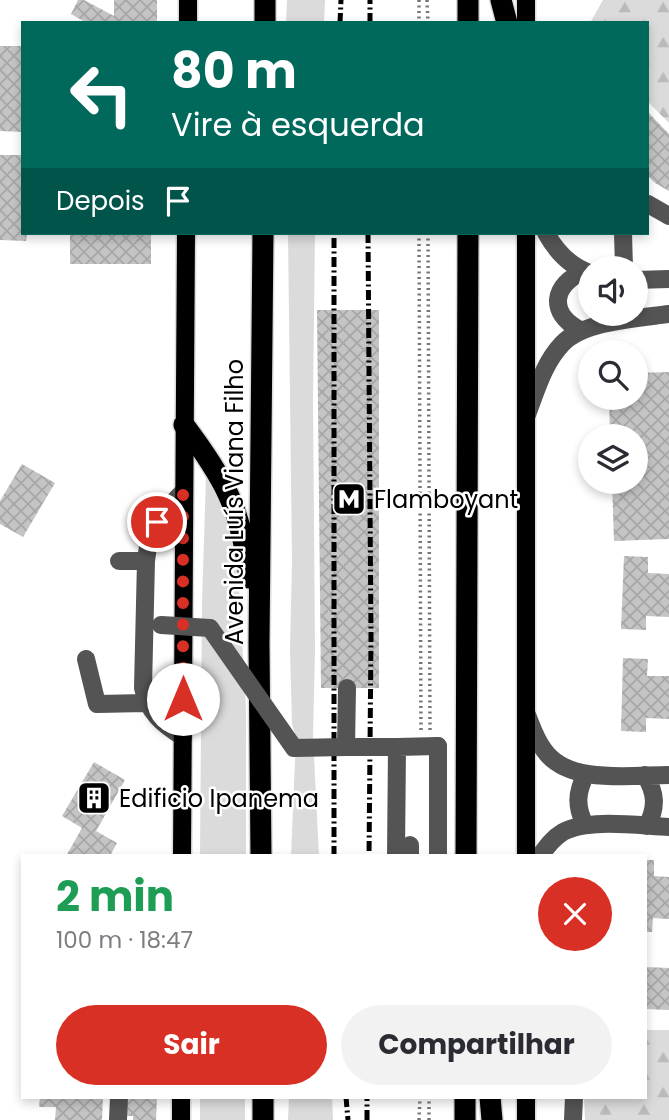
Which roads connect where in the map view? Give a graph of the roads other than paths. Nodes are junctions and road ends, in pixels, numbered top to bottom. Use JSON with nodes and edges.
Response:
{"nodes":[{"id":1,"x":188,"y":0,"type":"edge"},
{"id":2,"x":265,"y":0,"type":"edge"},
{"id":3,"x":468,"y":0,"type":"edge"},
{"id":4,"x":501,"y":0,"type":"edge"},
{"id":5,"x":526,"y":0,"type":"edge"},
{"id":6,"x":188,"y":21,"type":"edge"},
{"id":7,"x":265,"y":21,"type":"edge"},
{"id":8,"x":468,"y":21,"type":"edge"},
{"id":9,"x":506,"y":21,"type":"edge"},
{"id":10,"x":526,"y":21,"type":"edge"},
{"id":11,"x":649,"y":205,"type":"edge"},
{"id":12,"x":669,"y":216,"type":"edge"},
{"id":13,"x":186,"y":235,"type":"edge"},
{"id":14,"x":263,"y":235,"type":"edge"},
{"id":15,"x":468,"y":235,"type":"edge"},
{"id":16,"x":526,"y":235,"type":"edge"},
{"id":17,"x":547,"y":235,"type":"edge"},
{"id":18,"x":623,"y":235,"type":"edge"},
{"id":19,"x":624,"y":256,"type":"edge"},
{"id":20,"x":578,"y":267,"type":"edge"},
{"id":21,"x":578,"y":275,"type":"edge"},
{"id":22,"x":669,"y":279,"type":"edge"},
{"id":23,"x":648,"y":280,"type":"edge"},
{"id":24,"x":669,"y":313,"type":"edge"},
{"id":25,"x":580,"y":330,"type":"junction"},
{"id":26,"x":525,"y":420,"type":"junction"},
{"id":27,"x":184,"y":425,"type":"junction"},
{"id":28,"x":183,"y":492,"type":"junction"},
{"id":29,"x":120,"y":561,"type":"dead end"},
{"id":30,"x":146,"y":561,"type":"junction"},
{"id":31,"x":161,"y":625,"type":"dead end"},
{"id":32,"x":259,"y":644,"type":"junction"},
{"id":33,"x":86,"y":659,"type":"dead end"},
{"id":34,"x":347,"y":688,"type":"dead end"},
{"id":35,"x":146,"y":703,"type":"junction"},
{"id":36,"x":527,"y":715,"type":"junction"},
{"id":37,"x":183,"y":737,"type":"junction"},
{"id":38,"x":346,"y":747,"type":"junction"},
{"id":39,"x":397,"y":747,"type":"junction"},
{"id":40,"x":586,"y":775,"type":"junction"},
{"id":41,"x":645,"y":775,"type":"junction"},
{"id":42,"x":669,"y":775,"type":"edge"},
{"id":43,"x":584,"y":825,"type":"junction"},
{"id":44,"x":647,"y":826,"type":"junction"},
{"id":45,"x":669,"y":827,"type":"edge"},
{"id":46,"x":405,"y":852,"type":"edge"},
{"id":47,"x":182,"y":854,"type":"edge"},
{"id":48,"x":261,"y":854,"type":"edge"},
{"id":49,"x":438,"y":854,"type":"edge"},
{"id":50,"x":466,"y":854,"type":"edge"},
{"id":51,"x":526,"y":854,"type":"edge"},
{"id":52,"x":541,"y":854,"type":"edge"},
{"id":53,"x":119,"y":1099,"type":"edge"},
{"id":54,"x":181,"y":1099,"type":"edge"},
{"id":55,"x":263,"y":1099,"type":"edge"},
{"id":56,"x":465,"y":1099,"type":"edge"},
{"id":57,"x":490,"y":1099,"type":"edge"},
{"id":58,"x":526,"y":1099,"type":"edge"},
{"id":59,"x":574,"y":1099,"type":"edge"},
{"id":60,"x":585,"y":1099,"type":"edge"},
{"id":61,"x":118,"y":1120,"type":"edge"},
{"id":62,"x":181,"y":1120,"type":"edge"},
{"id":63,"x":263,"y":1120,"type":"edge"},
{"id":64,"x":465,"y":1120,"type":"edge"},
{"id":65,"x":492,"y":1120,"type":"edge"},
{"id":66,"x":526,"y":1120,"type":"edge"},
{"id":67,"x":573,"y":1120,"type":"edge"},
{"id":68,"x":585,"y":1120,"type":"edge"}],
"edges":[{"from":1,"to":6,"type":"main road"},
{"from":2,"to":7,"type":"highway"},
{"from":3,"to":8,"type":"highway"},
{"from":4,"to":9,"type":"highway"},
{"from":5,"to":10,"type":"main road"},
{"from":11,"to":12,"type":"street"},
{"from":13,"to":27,"type":"main road","name":"Avenida Luís Viana Filho"},
{"from":14,"to":32,"type":"highway","name":"Avenida Luís Viana Filho"},
{"from":15,"to":50,"type":"highway"},
{"from":16,"to":26,"type":"main road"},
{"from":17,"to":20,"type":"street"},
{"from":18,"to":19,"type":"street"},
{"from":21,"to":25,"type":"street"},
{"from":22,"to":23,"type":"street"},
{"from":24,"to":25,"type":"street"},
{"from":25,"to":26,"type":"street"},
{"from":26,"to":36,"type":"main road"},
{"from":27,"to":28,"type":"main road","name":"Avenida Luís Viana Filho"},
{"from":27,"to":32,"type":"highway"},
{"from":28,"to":30,"type":"street"},
{"from":28,"to":37,"type":"main road","name":"Avenida Luís Viana Filho"},
{"from":29,"to":30,"type":"street"},
{"from":30,"to":35,"type":"street"},
{"from":31,"to":38,"type":"street","bridge":true},
{"from":32,"to":48,"type":"highway","name":"Avenida Luís Viana Filho"},
{"from":33,"to":35,"type":"street"},
{"from":34,"to":38,"type":"street","bridge":true},
{"from":35,"to":37,"type":"street"},
{"from":36,"to":40,"type":"street"},
{"from":36,"to":51,"type":"main road"},
{"from":37,"to":47,"type":"main road","name":"Avenida Luís Viana Filho"},
{"from":38,"to":39,"type":"street","bridge":true},
{"from":39,"to":46,"type":"street","bridge":true},
{"from":39,"to":49,"type":"street","bridge":true},
{"from":40,"to":41,"type":"street"},
{"from":40,"to":43,"type":"street"},
{"from":41,"to":42,"type":"street"},
{"from":41,"to":44,"type":"street"},
{"from":43,"to":44,"type":"street"},
{"from":43,"to":52,"type":"street"},
{"from":44,"to":45,"type":"street"},
{"from":53,"to":61,"type":"street"},
{"from":54,"to":62,"type":"main road"},
{"from":55,"to":63,"type":"highway"},
{"from":56,"to":64,"type":"highway"},
{"from":57,"to":65,"type":"highway"},
{"from":58,"to":66,"type":"main road"},
{"from":59,"to":67,"type":"street"},
{"from":60,"to":68,"type":"street"}]}
